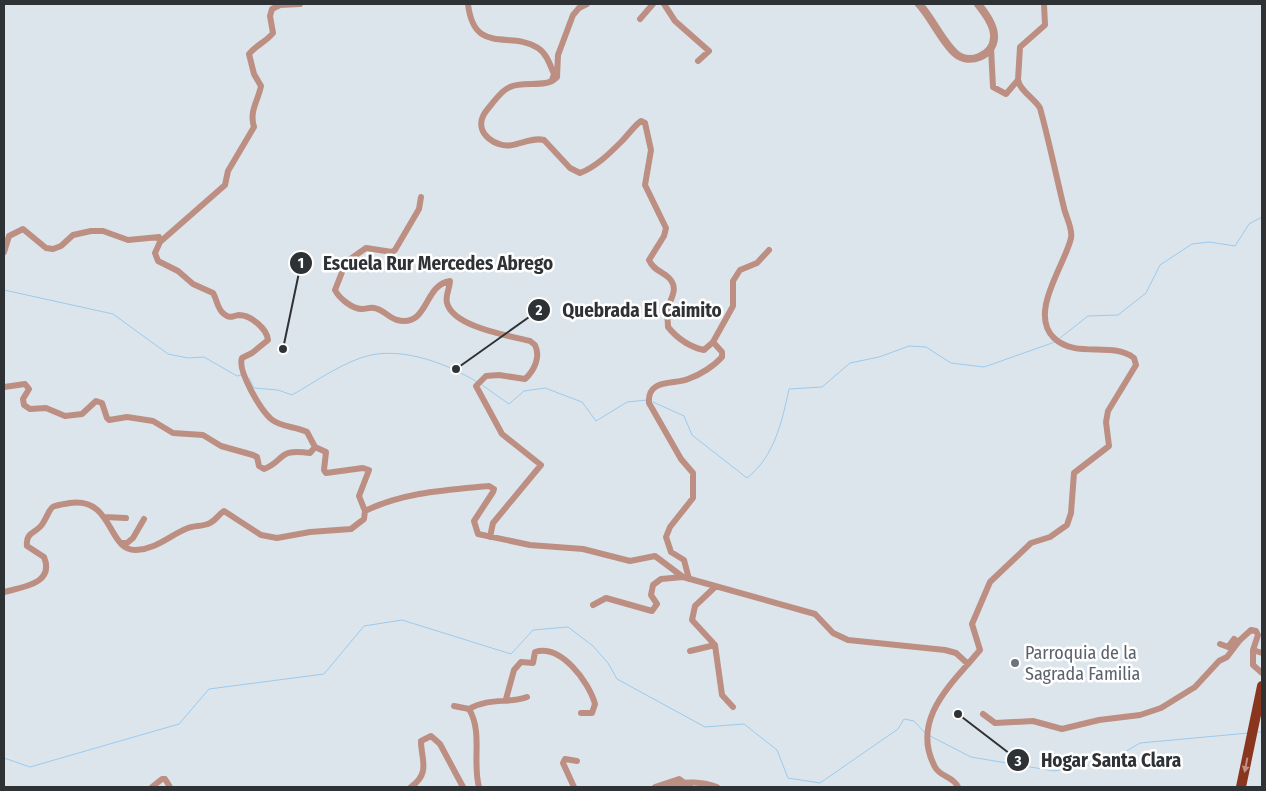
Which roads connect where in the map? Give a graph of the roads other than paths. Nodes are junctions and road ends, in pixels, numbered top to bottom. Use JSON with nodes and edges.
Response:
{"nodes":[{"id":1,"x":300,"y":4,"type":"edge"},
{"id":2,"x":468,"y":4,"type":"edge"},
{"id":3,"x":587,"y":4,"type":"edge"},
{"id":4,"x":653,"y":4,"type":"edge"},
{"id":5,"x":664,"y":4,"type":"edge"},
{"id":6,"x":919,"y":4,"type":"edge"},
{"id":7,"x":978,"y":4,"type":"edge"},
{"id":8,"x":1044,"y":4,"type":"edge"},
{"id":9,"x":640,"y":19,"type":"dead end"},
{"id":10,"x":992,"y":48,"type":"junction"},
{"id":11,"x":698,"y":61,"type":"dead end"},
{"id":12,"x":1018,"y":80,"type":"junction"},
{"id":13,"x":552,"y":81,"type":"junction"},
{"id":14,"x":421,"y":198,"type":"dead end"},
{"id":15,"x":160,"y":242,"type":"junction"},
{"id":16,"x":769,"y":250,"type":"dead end"},
{"id":17,"x":4,"y":252,"type":"edge"},
{"id":18,"x":713,"y":342,"type":"junction"},
{"id":19,"x":4,"y":387,"type":"edge"},
{"id":20,"x":315,"y":447,"type":"junction"},
{"id":21,"x":365,"y":511,"type":"junction"},
{"id":22,"x":104,"y":517,"type":"junction"},
{"id":23,"x":126,"y":518,"type":"dead end"},
{"id":24,"x":144,"y":519,"type":"dead end"},
{"id":25,"x":490,"y":537,"type":"junction"},
{"id":26,"x":120,"y":542,"type":"junction"},
{"id":27,"x":686,"y":578,"type":"junction"},
{"id":28,"x":715,"y":587,"type":"junction"},
{"id":29,"x":4,"y":592,"type":"edge"},
{"id":30,"x":592,"y":605,"type":"dead end"},
{"id":31,"x":1238,"y":642,"type":"junction"},
{"id":32,"x":1220,"y":644,"type":"dead end"},
{"id":33,"x":715,"y":645,"type":"junction"},
{"id":34,"x":1253,"y":650,"type":"junction"},
{"id":35,"x":690,"y":651,"type":"dead end"},
{"id":36,"x":1262,"y":653,"type":"edge"},
{"id":37,"x":968,"y":664,"type":"junction"},
{"id":38,"x":1262,"y":673,"type":"edge"},
{"id":39,"x":1262,"y":686,"type":"edge"},
{"id":40,"x":527,"y":697,"type":"dead end"},
{"id":41,"x":506,"y":699,"type":"junction"},
{"id":42,"x":454,"y":706,"type":"dead end"},
{"id":43,"x":733,"y":707,"type":"dead end"},
{"id":44,"x":468,"y":709,"type":"junction"},
{"id":45,"x":581,"y":713,"type":"dead end"},
{"id":46,"x":982,"y":714,"type":"dead end"},
{"id":47,"x":577,"y":761,"type":"dead end"},
{"id":48,"x":688,"y":785,"type":"edge"},
{"id":49,"x":152,"y":787,"type":"edge"},
{"id":50,"x":170,"y":787,"type":"edge"},
{"id":51,"x":411,"y":787,"type":"edge"},
{"id":52,"x":463,"y":787,"type":"edge"},
{"id":53,"x":479,"y":787,"type":"edge"},
{"id":54,"x":574,"y":787,"type":"edge"},
{"id":55,"x":655,"y":787,"type":"edge"},
{"id":56,"x":670,"y":787,"type":"edge"},
{"id":57,"x":717,"y":787,"type":"edge"},
{"id":58,"x":958,"y":787,"type":"edge"},
{"id":59,"x":1241,"y":787,"type":"edge"}],
"edges":[{"from":1,"to":15,"type":"street"},
{"from":2,"to":13,"type":"street"},
{"from":3,"to":13,"type":"street"},
{"from":4,"to":9,"type":"street"},
{"from":5,"to":11,"type":"street"},
{"from":6,"to":10,"type":"street"},
{"from":7,"to":10,"type":"street"},
{"from":8,"to":12,"type":"street"},
{"from":10,"to":12,"type":"street"},
{"from":12,"to":37,"type":"street"},
{"from":13,"to":18,"type":"street"},
{"from":14,"to":25,"type":"street"},
{"from":15,"to":17,"type":"street"},
{"from":15,"to":20,"type":"street"},
{"from":16,"to":18,"type":"street"},
{"from":18,"to":27,"type":"street"},
{"from":19,"to":20,"type":"street"},
{"from":20,"to":21,"type":"street"},
{"from":21,"to":25,"type":"street"},
{"from":21,"to":26,"type":"street"},
{"from":22,"to":23,"type":"street"},
{"from":22,"to":26,"type":"street"},
{"from":22,"to":29,"type":"street"},
{"from":24,"to":26,"type":"street"},
{"from":25,"to":27,"type":"street"},
{"from":27,"to":28,"type":"street"},
{"from":27,"to":30,"type":"street"},
{"from":28,"to":33,"type":"street"},
{"from":28,"to":37,"type":"street"},
{"from":31,"to":32,"type":"street"},
{"from":31,"to":34,"type":"street"},
{"from":31,"to":46,"type":"street"},
{"from":33,"to":35,"type":"street"},
{"from":33,"to":43,"type":"street"},
{"from":34,"to":36,"type":"street"},
{"from":34,"to":38,"type":"street"},
{"from":37,"to":58,"type":"street"},
{"from":39,"to":59,"type":"highway","one_way":true},
{"from":40,"to":41,"type":"street"},
{"from":41,"to":44,"type":"street"},
{"from":41,"to":45,"type":"street"},
{"from":42,"to":44,"type":"street"},
{"from":44,"to":53,"type":"street"},
{"from":47,"to":54,"type":"street"},
{"from":48,"to":55,"type":"street"},
{"from":48,"to":56,"type":"street"},
{"from":48,"to":57,"type":"street"},
{"from":49,"to":50,"type":"street"},
{"from":51,"to":52,"type":"street"}]}
